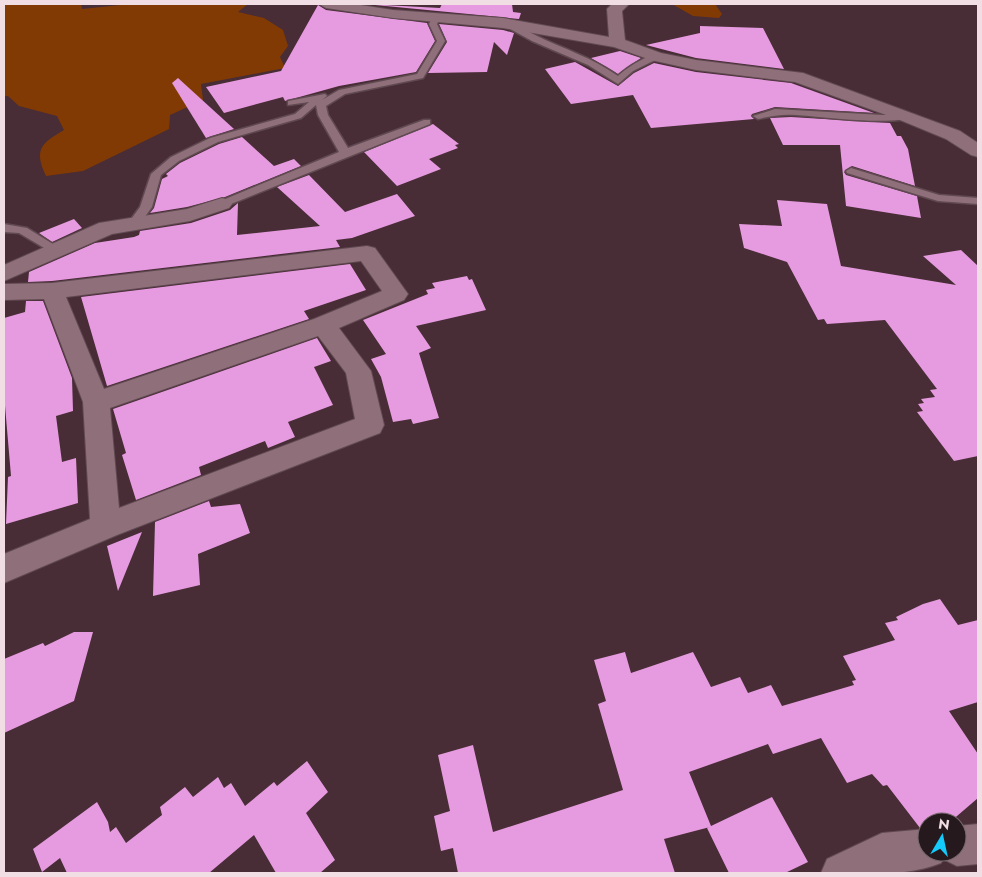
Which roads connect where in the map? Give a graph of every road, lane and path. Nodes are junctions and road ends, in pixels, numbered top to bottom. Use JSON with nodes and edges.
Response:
{"nodes":[{"id":1,"x":326,"y":4,"type":"edge"},
{"id":2,"x":622,"y":4,"type":"edge"},
{"id":3,"x":436,"y":18,"type":"junction"},
{"id":4,"x":508,"y":24,"type":"junction"},
{"id":5,"x":617,"y":43,"type":"junction"},
{"id":6,"x":657,"y":57,"type":"junction"},
{"id":7,"x":334,"y":96,"type":"junction"},
{"id":8,"x":320,"y":97,"type":"junction"},
{"id":9,"x":291,"y":103,"type":"dead end"},
{"id":10,"x":758,"y":116,"type":"dead end"},
{"id":11,"x":906,"y":116,"type":"junction"},
{"id":12,"x":427,"y":122,"type":"dead end"},
{"id":13,"x":977,"y":129,"type":"edge"},
{"id":14,"x":953,"y":135,"type":"junction"},
{"id":15,"x":978,"y":151,"type":"edge"},
{"id":16,"x":345,"y":153,"type":"junction"},
{"id":17,"x":851,"y":171,"type":"dead end"},
{"id":18,"x":978,"y":201,"type":"edge"},
{"id":19,"x":222,"y":204,"type":"joint"},
{"id":20,"x":135,"y":222,"type":"junction"},
{"id":21,"x":4,"y":228,"type":"edge"},
{"id":22,"x":55,"y":250,"type":"junction"},
{"id":23,"x":4,"y":274,"type":"edge"},
{"id":24,"x":52,"y":291,"type":"junction"},
{"id":25,"x":4,"y":292,"type":"edge"},
{"id":26,"x":323,"y":325,"type":"junction"},
{"id":27,"x":96,"y":402,"type":"junction"},
{"id":28,"x":106,"y":526,"type":"junction"},
{"id":29,"x":4,"y":569,"type":"edge"},
{"id":30,"x":917,"y":850,"type":"edge"},
{"id":31,"x":841,"y":873,"type":"edge"}],
"edges":[{"from":1,"to":3,"type":"street"},
{"from":2,"to":5,"type":"street"},
{"from":3,"to":4,"type":"street"},
{"from":3,"to":7,"type":"lane"},
{"from":4,"to":5,"type":"street"},
{"from":4,"to":6,"type":"lane"},
{"from":5,"to":6,"type":"street"},
{"from":6,"to":11,"type":"street"},
{"from":7,"to":8,"type":"lane"},
{"from":7,"to":16,"type":"lane"},
{"from":8,"to":9,"type":"lane"},
{"from":8,"to":20,"type":"lane"},
{"from":10,"to":11,"type":"lane"},
{"from":11,"to":14,"type":"street"},
{"from":12,"to":16,"type":"lane"},
{"from":13,"to":14,"type":"street"},
{"from":14,"to":15,"type":"street"},
{"from":16,"to":19,"type":"lane"},
{"from":17,"to":18,"type":"lane"},
{"from":19,"to":20,"type":"street"},
{"from":20,"to":22,"type":"street"},
{"from":21,"to":22,"type":"lane"},
{"from":22,"to":23,"type":"street"},
{"from":24,"to":25,"type":"street"},
{"from":24,"to":26,"type":"street"},
{"from":24,"to":27,"type":"street"},
{"from":26,"to":27,"type":"street"},
{"from":26,"to":28,"type":"street"},
{"from":27,"to":28,"type":"street"},
{"from":28,"to":29,"type":"street"},
{"from":30,"to":31,"type":"street"}]}
